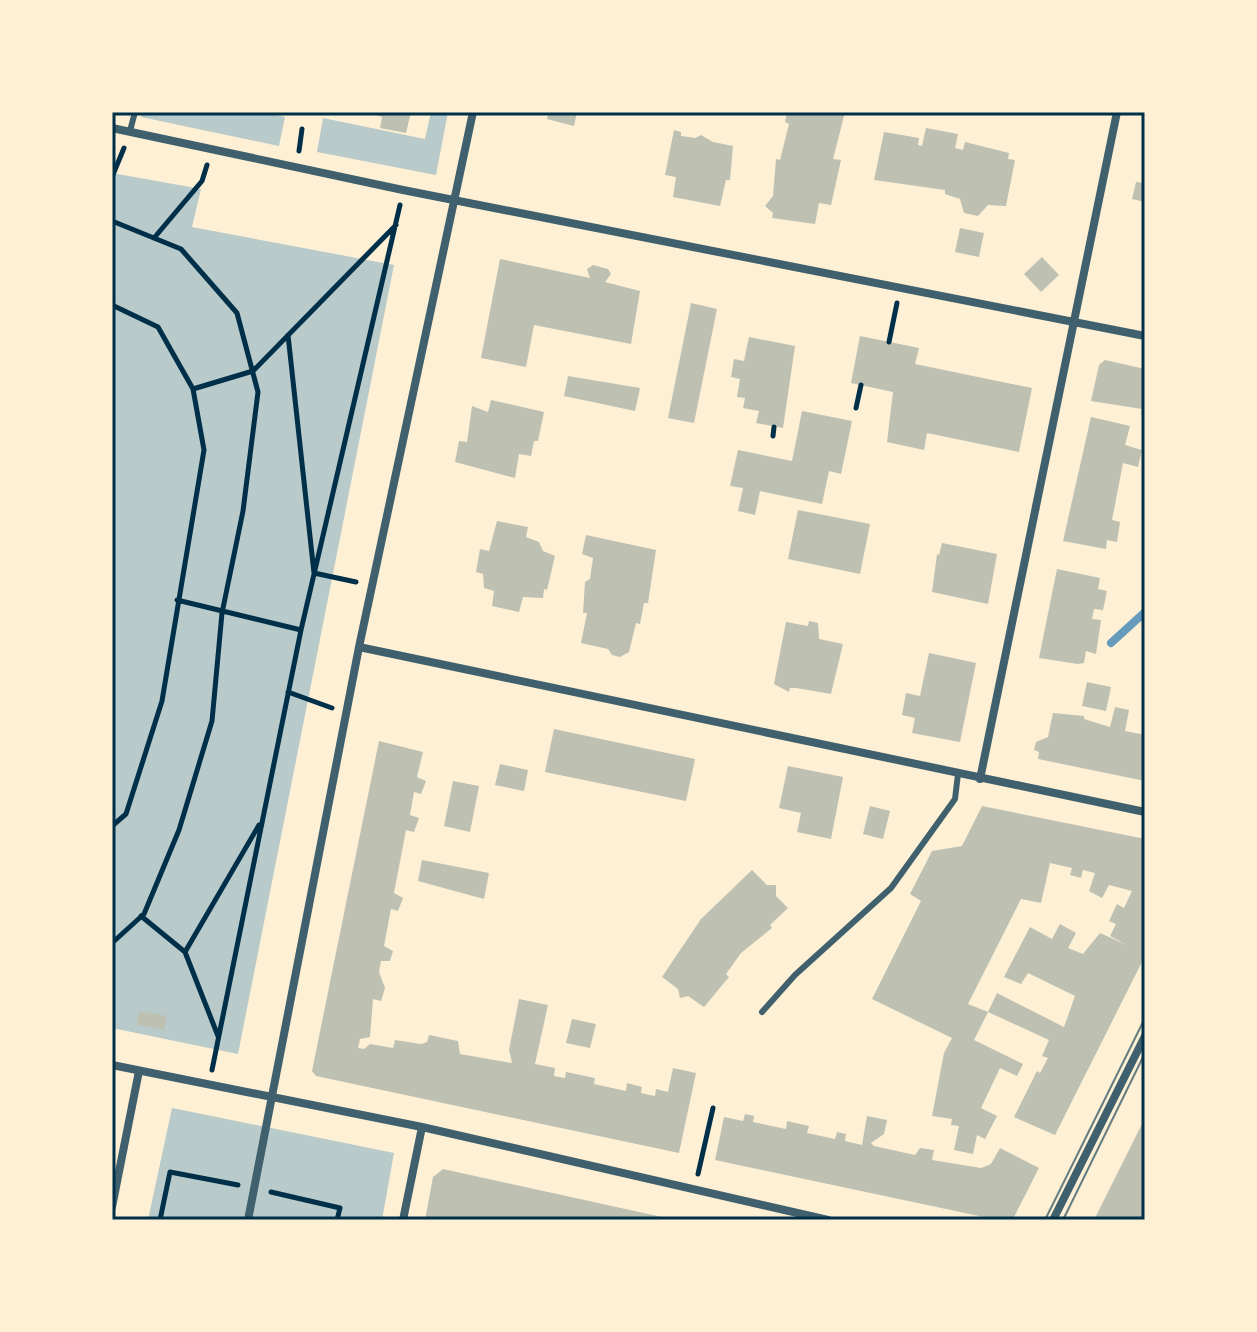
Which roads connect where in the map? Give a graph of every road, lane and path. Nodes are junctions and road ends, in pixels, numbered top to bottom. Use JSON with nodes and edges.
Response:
{"nodes":[{"id":1,"x":135,"y":112,"type":"edge"},
{"id":2,"x":473,"y":112,"type":"edge"},
{"id":3,"x":1117,"y":112,"type":"edge"},
{"id":4,"x":112,"y":128,"type":"edge"},
{"id":5,"x":130,"y":131,"type":"junction"},
{"id":6,"x":211,"y":149,"type":"junction"},
{"id":7,"x":112,"y":177,"type":"edge"},
{"id":8,"x":403,"y":190,"type":"junction"},
{"id":9,"x":456,"y":198,"type":"junction"},
{"id":10,"x":112,"y":221,"type":"edge"},
{"id":11,"x":396,"y":224,"type":"junction"},
{"id":12,"x":154,"y":238,"type":"junction"},
{"id":13,"x":900,"y":287,"type":"junction"},
{"id":14,"x":112,"y":305,"type":"edge"},
{"id":15,"x":1074,"y":321,"type":"junction"},
{"id":16,"x":288,"y":335,"type":"junction"},
{"id":17,"x":1145,"y":336,"type":"edge"},
{"id":18,"x":889,"y":342,"type":"dead end"},
{"id":19,"x":253,"y":371,"type":"junction"},
{"id":20,"x":861,"y":385,"type":"dead end"},
{"id":21,"x":193,"y":389,"type":"junction"},
{"id":22,"x":856,"y":408,"type":"dead end"},
{"id":23,"x":774,"y":427,"type":"dead end"},
{"id":24,"x":773,"y":436,"type":"dead end"},
{"id":25,"x":314,"y":573,"type":"junction"},
{"id":26,"x":373,"y":586,"type":"junction"},
{"id":27,"x":177,"y":600,"type":"junction"},
{"id":28,"x":223,"y":610,"type":"junction"},
{"id":29,"x":301,"y":630,"type":"junction"},
{"id":30,"x":359,"y":647,"type":"junction"},
{"id":31,"x":288,"y":692,"type":"junction"},
{"id":32,"x":346,"y":713,"type":"junction"},
{"id":33,"x":958,"y":774,"type":"junction"},
{"id":34,"x":980,"y":779,"type":"junction"},
{"id":35,"x":1145,"y":812,"type":"edge"},
{"id":36,"x":263,"y":819,"type":"junction"},
{"id":37,"x":112,"y":826,"type":"edge"},
{"id":38,"x":141,"y":916,"type":"junction"},
{"id":39,"x":112,"y":943,"type":"edge"},
{"id":40,"x":185,"y":952,"type":"junction"},
{"id":41,"x":762,"y":1012,"type":"dead end"},
{"id":42,"x":1145,"y":1036,"type":"edge"},
{"id":43,"x":219,"y":1038,"type":"junction"},
{"id":44,"x":112,"y":1065,"type":"edge"},
{"id":45,"x":139,"y":1071,"type":"junction"},
{"id":46,"x":210,"y":1083,"type":"junction"},
{"id":47,"x":272,"y":1095,"type":"junction"},
{"id":48,"x":713,"y":1108,"type":"dead end"},
{"id":49,"x":422,"y":1127,"type":"junction"},
{"id":50,"x":170,"y":1172,"type":"dead end"},
{"id":51,"x":694,"y":1190,"type":"junction"},
{"id":52,"x":112,"y":1207,"type":"edge"},
{"id":53,"x":160,"y":1220,"type":"edge"},
{"id":54,"x":248,"y":1220,"type":"edge"},
{"id":55,"x":403,"y":1220,"type":"edge"},
{"id":56,"x":828,"y":1220,"type":"edge"},
{"id":57,"x":1053,"y":1220,"type":"edge"}],
"edges":[{"from":1,"to":5,"type":"lane"},
{"from":2,"to":9,"type":"street"},
{"from":3,"to":15,"type":"street"},
{"from":4,"to":5,"type":"street"},
{"from":5,"to":6,"type":"street"},
{"from":5,"to":7,"type":"path"},
{"from":6,"to":8,"type":"street"},
{"from":6,"to":12,"type":"path"},
{"from":8,"to":9,"type":"street"},
{"from":8,"to":11,"type":"path"},
{"from":9,"to":13,"type":"street"},
{"from":9,"to":26,"type":"street"},
{"from":10,"to":12,"type":"path"},
{"from":11,"to":16,"type":"path"},
{"from":11,"to":25,"type":"path"},
{"from":12,"to":19,"type":"path"},
{"from":13,"to":15,"type":"street"},
{"from":13,"to":18,"type":"path"},
{"from":14,"to":21,"type":"path"},
{"from":15,"to":17,"type":"street"},
{"from":15,"to":34,"type":"street"},
{"from":16,"to":19,"type":"path"},
{"from":16,"to":25,"type":"path"},
{"from":19,"to":21,"type":"path"},
{"from":19,"to":28,"type":"path"},
{"from":20,"to":22,"type":"path"},
{"from":21,"to":27,"type":"path"},
{"from":23,"to":24,"type":"path"},
{"from":25,"to":26,"type":"path"},
{"from":25,"to":29,"type":"path"},
{"from":26,"to":30,"type":"street"},
{"from":27,"to":28,"type":"path"},
{"from":27,"to":37,"type":"path"},
{"from":28,"to":29,"type":"path"},
{"from":28,"to":38,"type":"path"},
{"from":29,"to":31,"type":"path"},
{"from":30,"to":32,"type":"street"},
{"from":30,"to":33,"type":"street"},
{"from":31,"to":32,"type":"path"},
{"from":31,"to":36,"type":"path"},
{"from":32,"to":47,"type":"street"},
{"from":33,"to":34,"type":"street"},
{"from":33,"to":41,"type":"lane"},
{"from":34,"to":35,"type":"street"},
{"from":36,"to":40,"type":"path"},
{"from":36,"to":43,"type":"path"},
{"from":38,"to":39,"type":"path"},
{"from":38,"to":40,"type":"path"},
{"from":40,"to":43,"type":"path"},
{"from":42,"to":57,"type":"street"},
{"from":43,"to":46,"type":"path"},
{"from":44,"to":45,"type":"street"},
{"from":45,"to":46,"type":"street"},
{"from":45,"to":52,"type":"street"},
{"from":46,"to":47,"type":"street"},
{"from":47,"to":49,"type":"street"},
{"from":47,"to":54,"type":"street"},
{"from":48,"to":51,"type":"path"},
{"from":49,"to":51,"type":"street"},
{"from":49,"to":55,"type":"street"},
{"from":50,"to":53,"type":"path"},
{"from":51,"to":56,"type":"street"}]}
